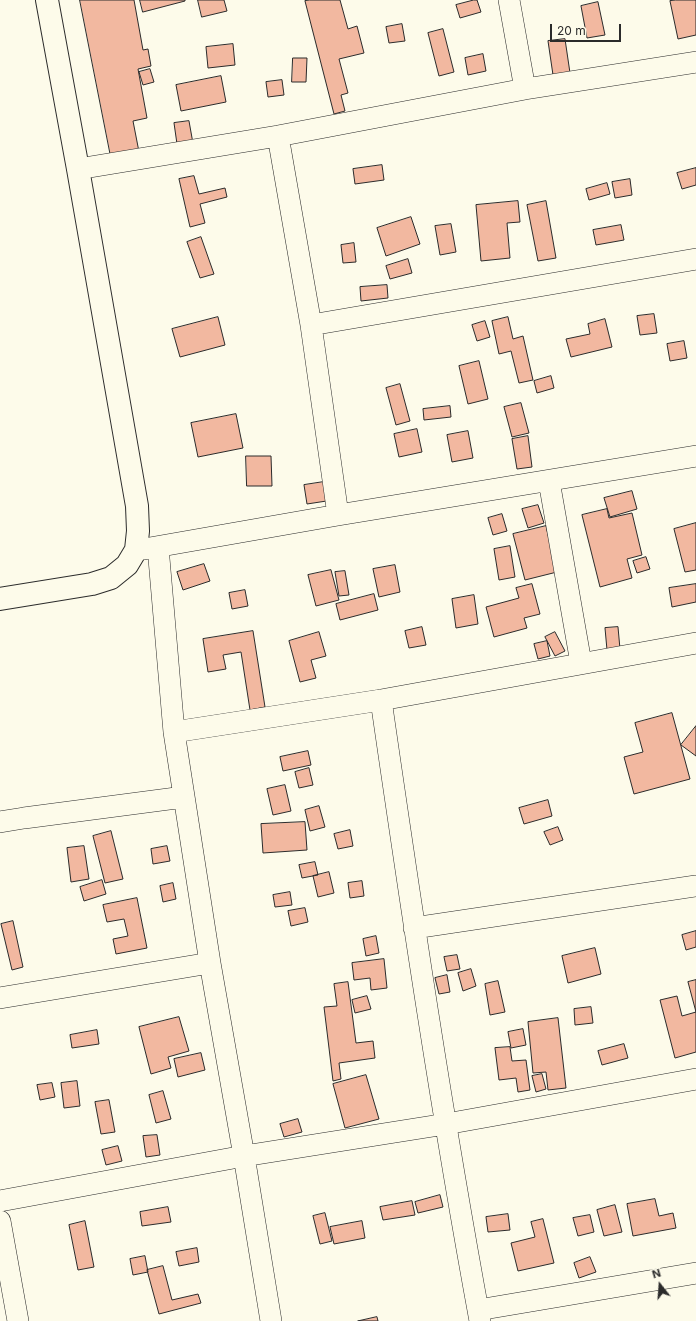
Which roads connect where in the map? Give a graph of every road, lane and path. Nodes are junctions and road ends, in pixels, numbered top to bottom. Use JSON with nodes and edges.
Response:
{"nodes":[{"id":1,"x":47,"y":0,"type":"edge"},
{"id":2,"x":509,"y":0,"type":"edge"},
{"id":3,"x":696,"y":62,"type":"edge"},
{"id":4,"x":525,"y":90,"type":"junction"},
{"id":5,"x":278,"y":136,"type":"junction"},
{"id":6,"x":78,"y":170,"type":"junction"},
{"id":7,"x":696,"y":259,"type":"edge"},
{"id":8,"x":311,"y":325,"type":"junction"},
{"id":9,"x":696,"y":456,"type":"edge"},
{"id":10,"x":550,"y":481,"type":"junction"},
{"id":11,"x":338,"y":515,"type":"junction"},
{"id":12,"x":158,"y":547,"type":"junction"},
{"id":13,"x":136,"y":550,"type":"junction"},
{"id":14,"x":0,"y":599,"type":"edge"},
{"id":15,"x":696,"y":643,"type":"edge"},
{"id":16,"x":581,"y":663,"type":"junction"},
{"id":17,"x":381,"y":700,"type":"junction"},
{"id":18,"x":174,"y":732,"type":"junction"},
{"id":19,"x":184,"y":797,"type":"junction"},
{"id":20,"x":0,"y":822,"type":"edge"},
{"id":21,"x":696,"y":886,"type":"edge"},
{"id":22,"x":414,"y":928,"type":"junction"},
{"id":23,"x":210,"y":963,"type":"junction"},
{"id":24,"x":0,"y":998,"type":"edge"},
{"id":25,"x":696,"y":1079,"type":"edge"},
{"id":26,"x":446,"y":1124,"type":"junction"},
{"id":27,"x":244,"y":1156,"type":"junction"},
{"id":28,"x":0,"y":1201,"type":"edge"},
{"id":29,"x":0,"y":1221,"type":"edge"},
{"id":30,"x":696,"y":1273,"type":"edge"},
{"id":31,"x":479,"y":1315,"type":"edge"},
{"id":32,"x":18,"y":1321,"type":"edge"},
{"id":33,"x":271,"y":1321,"type":"edge"}],
"edges":[{"from":1,"to":6,"type":"street"},
{"from":2,"to":4,"type":"street"},
{"from":3,"to":4,"type":"street"},
{"from":4,"to":5,"type":"street"},
{"from":5,"to":6,"type":"street"},
{"from":5,"to":8,"type":"street"},
{"from":6,"to":13,"type":"street"},
{"from":7,"to":8,"type":"street"},
{"from":8,"to":11,"type":"street"},
{"from":9,"to":10,"type":"street"},
{"from":10,"to":11,"type":"street"},
{"from":10,"to":16,"type":"street"},
{"from":11,"to":12,"type":"street"},
{"from":12,"to":13,"type":"street"},
{"from":12,"to":18,"type":"street"},
{"from":13,"to":14,"type":"street"},
{"from":15,"to":16,"type":"street"},
{"from":16,"to":17,"type":"street"},
{"from":17,"to":18,"type":"street"},
{"from":17,"to":22,"type":"street"},
{"from":18,"to":19,"type":"street"},
{"from":19,"to":20,"type":"street"},
{"from":19,"to":23,"type":"street"},
{"from":21,"to":22,"type":"street"},
{"from":22,"to":26,"type":"street"},
{"from":23,"to":24,"type":"street"},
{"from":23,"to":27,"type":"street"},
{"from":25,"to":26,"type":"street"},
{"from":26,"to":27,"type":"street"},
{"from":26,"to":31,"type":"street"},
{"from":27,"to":28,"type":"street"},
{"from":27,"to":33,"type":"street"},
{"from":29,"to":32,"type":"street"},
{"from":30,"to":31,"type":"street"}]}
